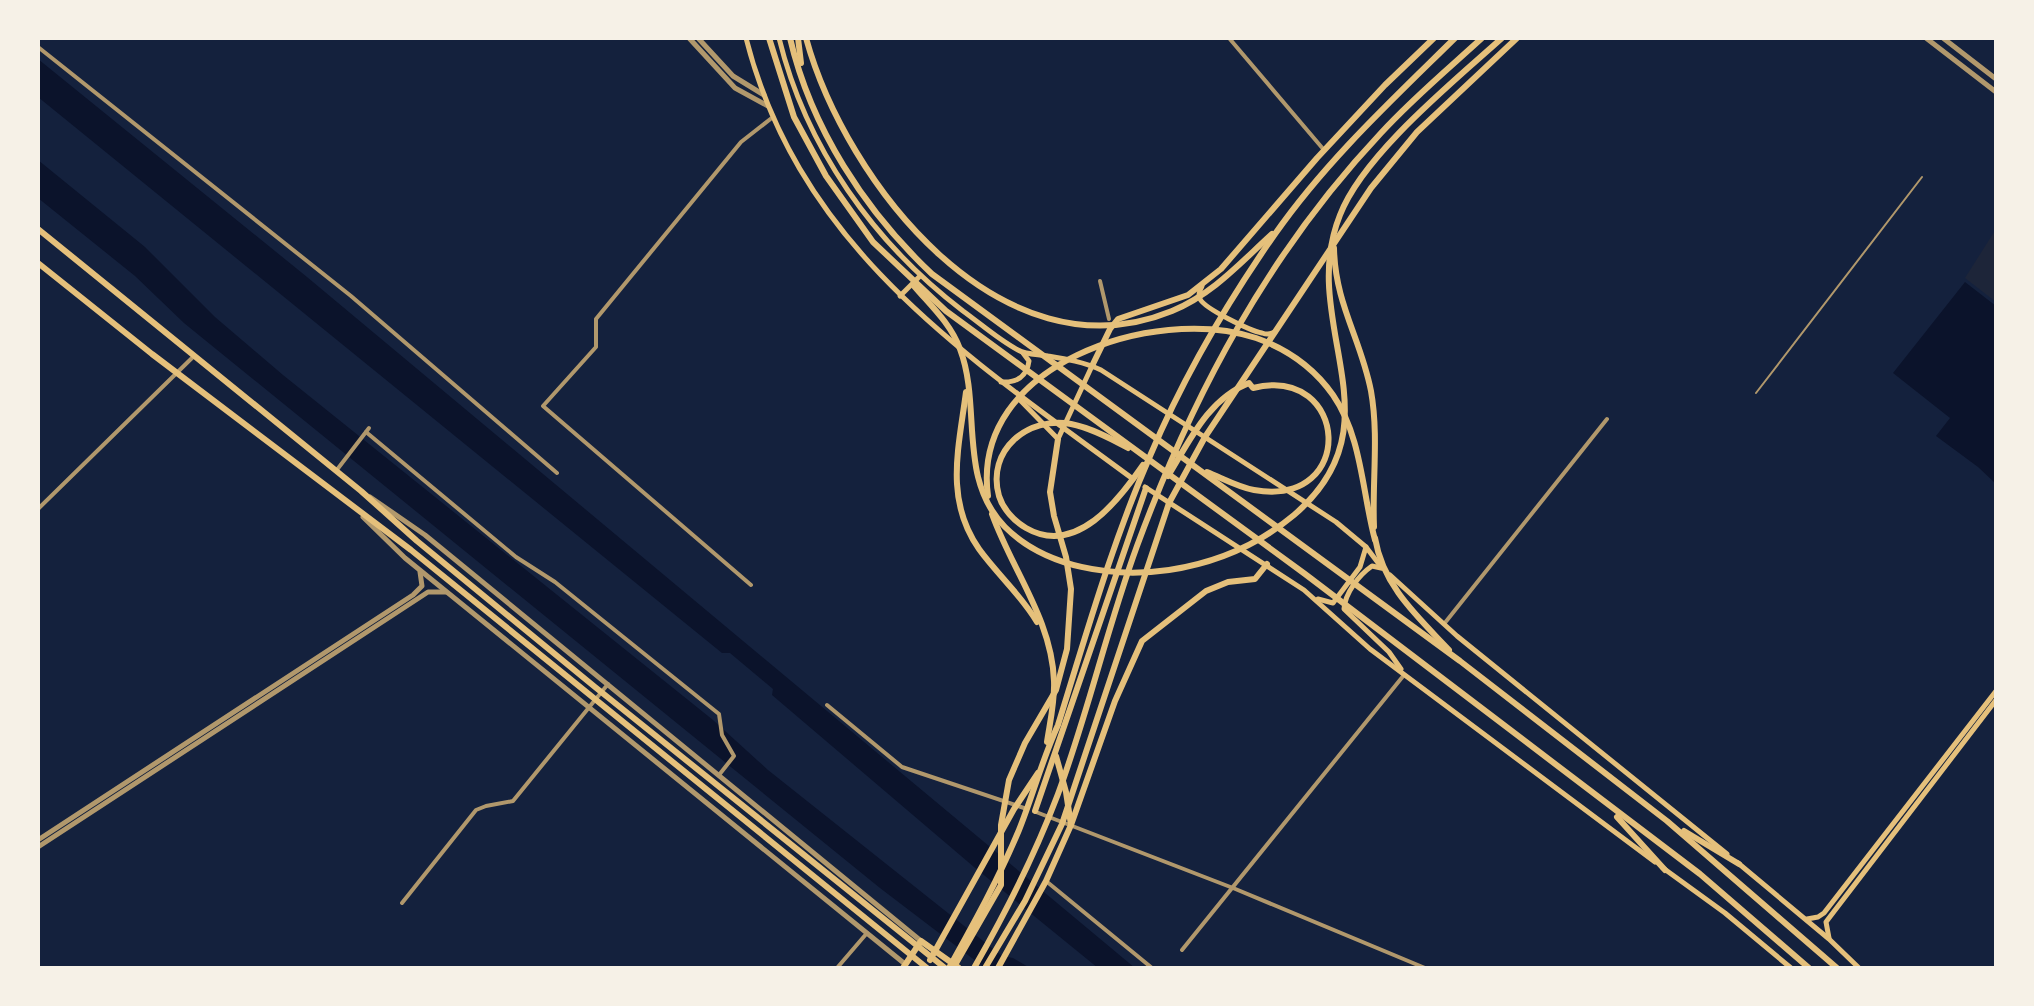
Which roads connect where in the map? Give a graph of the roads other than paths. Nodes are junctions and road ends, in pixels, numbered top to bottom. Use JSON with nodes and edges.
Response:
{"nodes":[{"id":1,"x":689,"y":38,"type":"edge"},
{"id":2,"x":698,"y":38,"type":"edge"},
{"id":3,"x":746,"y":38,"type":"edge"},
{"id":4,"x":769,"y":38,"type":"edge"},
{"id":5,"x":779,"y":38,"type":"edge"},
{"id":6,"x":790,"y":38,"type":"edge"},
{"id":7,"x":798,"y":38,"type":"edge"},
{"id":8,"x":806,"y":38,"type":"edge"},
{"id":9,"x":1229,"y":38,"type":"edge"},
{"id":10,"x":1434,"y":38,"type":"edge"},
{"id":11,"x":1455,"y":38,"type":"edge"},
{"id":12,"x":1482,"y":38,"type":"edge"},
{"id":13,"x":1502,"y":38,"type":"edge"},
{"id":14,"x":1517,"y":38,"type":"edge"},
{"id":15,"x":1926,"y":38,"type":"edge"},
{"id":16,"x":1943,"y":38,"type":"edge"},
{"id":17,"x":38,"y":47,"type":"edge"},
{"id":18,"x":802,"y":78,"type":"junction"},
{"id":19,"x":1996,"y":79,"type":"edge"},
{"id":20,"x":1996,"y":92,"type":"edge"},
{"id":21,"x":764,"y":95,"type":"junction"},
{"id":22,"x":768,"y":106,"type":"junction"},
{"id":23,"x":773,"y":117,"type":"junction"},
{"id":24,"x":1324,"y":150,"type":"junction"},
{"id":25,"x":1922,"y":177,"type":"dead end"},
{"id":26,"x":1281,"y":226,"type":"junction"},
{"id":27,"x":38,"y":229,"type":"edge"},
{"id":28,"x":1333,"y":235,"type":"junction"},
{"id":29,"x":38,"y":263,"type":"edge"},
{"id":30,"x":896,"y":266,"type":"junction"},
{"id":31,"x":920,"y":276,"type":"junction"},
{"id":32,"x":1100,"y":281,"type":"dead end"},
{"id":33,"x":1203,"y":285,"type":"junction"},
{"id":34,"x":900,"y":296,"type":"junction"},
{"id":35,"x":1121,"y":317,"type":"junction"},
{"id":36,"x":1109,"y":319,"type":"joint"},
{"id":37,"x":1275,"y":332,"type":"junction"},
{"id":38,"x":1022,"y":353,"type":"junction"},
{"id":39,"x":194,"y":356,"type":"junction"},
{"id":40,"x":1092,"y":366,"type":"junction"},
{"id":41,"x":179,"y":373,"type":"junction"},
{"id":42,"x":1000,"y":382,"type":"junction"},
{"id":43,"x":967,"y":384,"type":"junction"},
{"id":44,"x":1014,"y":391,"type":"junction"},
{"id":45,"x":1756,"y":393,"type":"dead end"},
{"id":46,"x":1607,"y":419,"type":"dead end"},
{"id":47,"x":1062,"y":428,"type":"junction"},
{"id":48,"x":1205,"y":437,"type":"junction"},
{"id":49,"x":1058,"y":439,"type":"junction"},
{"id":50,"x":1142,"y":455,"type":"junction"},
{"id":51,"x":1150,"y":455,"type":"junction"},
{"id":52,"x":1200,"y":469,"type":"junction"},
{"id":53,"x":336,"y":471,"type":"junction"},
{"id":54,"x":557,"y":473,"type":"dead end"},
{"id":55,"x":1146,"y":488,"type":"junction"},
{"id":56,"x":361,"y":491,"type":"junction"},
{"id":57,"x":1159,"y":491,"type":"junction"},
{"id":58,"x":1169,"y":503,"type":"junction"},
{"id":59,"x":38,"y":509,"type":"edge"},
{"id":60,"x":356,"y":510,"type":"junction"},
{"id":61,"x":1375,"y":540,"type":"junction"},
{"id":62,"x":1366,"y":547,"type":"junction"},
{"id":63,"x":1267,"y":564,"type":"junction"},
{"id":64,"x":418,"y":568,"type":"junction"},
{"id":65,"x":1382,"y":568,"type":"junction"},
{"id":66,"x":751,"y":585,"type":"dead end"},
{"id":67,"x":447,"y":592,"type":"junction"},
{"id":68,"x":1313,"y":597,"type":"junction"},
{"id":69,"x":1444,"y":624,"type":"junction"},
{"id":70,"x":1044,"y":633,"type":"junction"},
{"id":71,"x":1460,"y":661,"type":"junction"},
{"id":72,"x":1404,"y":674,"type":"junction"},
{"id":73,"x":608,"y":684,"type":"junction"},
{"id":74,"x":1996,"y":691,"type":"edge"},
{"id":75,"x":1996,"y":700,"type":"edge"},
{"id":76,"x":827,"y":705,"type":"dead end"},
{"id":77,"x":590,"y":707,"type":"junction"},
{"id":78,"x":1046,"y":749,"type":"junction"},
{"id":79,"x":1056,"y":756,"type":"junction"},
{"id":80,"x":721,"y":773,"type":"junction"},
{"id":81,"x":1038,"y":773,"type":"junction"},
{"id":82,"x":1004,"y":801,"type":"junction"},
{"id":83,"x":1607,"y":805,"type":"junction"},
{"id":84,"x":1035,"y":811,"type":"junction"},
{"id":85,"x":1667,"y":821,"type":"junction"},
{"id":86,"x":1071,"y":825,"type":"junction"},
{"id":87,"x":38,"y":840,"type":"edge"},
{"id":88,"x":38,"y":847,"type":"edge"},
{"id":89,"x":1739,"y":864,"type":"junction"},
{"id":90,"x":1665,"y":870,"type":"junction"},
{"id":91,"x":1046,"y":881,"type":"junction"},
{"id":92,"x":1233,"y":888,"type":"junction"},
{"id":93,"x":402,"y":903,"type":"dead end"},
{"id":94,"x":1802,"y":917,"type":"junction"},
{"id":95,"x":868,"y":932,"type":"junction"},
{"id":96,"x":1829,"y":939,"type":"junction"},
{"id":97,"x":921,"y":941,"type":"junction"},
{"id":98,"x":1182,"y":950,"type":"dead end"},
{"id":99,"x":905,"y":967,"type":"edge"},
{"id":100,"x":952,"y":967,"type":"edge"},
{"id":101,"x":1788,"y":967,"type":"edge"},
{"id":102,"x":837,"y":968,"type":"edge"},
{"id":103,"x":926,"y":968,"type":"edge"},
{"id":104,"x":974,"y":968,"type":"edge"},
{"id":105,"x":985,"y":968,"type":"edge"},
{"id":106,"x":998,"y":968,"type":"edge"},
{"id":107,"x":1152,"y":968,"type":"edge"},
{"id":108,"x":1425,"y":968,"type":"edge"},
{"id":109,"x":1809,"y":968,"type":"edge"},
{"id":110,"x":1837,"y":968,"type":"edge"},
{"id":111,"x":1859,"y":968,"type":"edge"}],
"edges":[{"from":1,"to":22,"type":"street"},
{"from":2,"to":21,"type":"street"},
{"from":3,"to":21,"type":"main road"},
{"from":4,"to":30,"type":"main road"},
{"from":5,"to":31,"type":"main road"},
{"from":6,"to":18,"type":"main road"},
{"from":7,"to":18,"type":"main road"},
{"from":8,"to":26,"type":"main road"},
{"from":9,"to":24,"type":"street"},
{"from":10,"to":24,"type":"main road"},
{"from":11,"to":26,"type":"main road"},
{"from":12,"to":57,"type":"main road"},
{"from":13,"to":28,"type":"main road"},
{"from":14,"to":37,"type":"main road"},
{"from":15,"to":20,"type":"street"},
{"from":16,"to":19,"type":"street"},
{"from":17,"to":54,"type":"street"},
{"from":18,"to":52,"type":"main road"},
{"from":21,"to":22,"type":"main road"},
{"from":22,"to":23,"type":"main road"},
{"from":23,"to":34,"type":"main road"},
{"from":23,"to":66,"type":"street"},
{"from":24,"to":33,"type":"main road"},
{"from":25,"to":45,"type":"lane"},
{"from":26,"to":51,"type":"main road"},
{"from":27,"to":39,"type":"main road"},
{"from":28,"to":43,"type":"main road"},
{"from":28,"to":61,"type":"main road"},
{"from":29,"to":41,"type":"main road"},
{"from":30,"to":43,"type":"main road"},
{"from":30,"to":50,"type":"main road"},
{"from":31,"to":34,"type":"main road"},
{"from":31,"to":38,"type":"main road"},
{"from":32,"to":36,"type":"street"},
{"from":33,"to":35,"type":"main road"},
{"from":33,"to":37,"type":"main road"},
{"from":34,"to":42,"type":"main road"},
{"from":35,"to":36,"type":"main road"},
{"from":35,"to":40,"type":"main road"},
{"from":37,"to":48,"type":"main road"},
{"from":38,"to":40,"type":"main road"},
{"from":38,"to":42,"type":"main road"},
{"from":39,"to":41,"type":"street"},
{"from":39,"to":53,"type":"main road"},
{"from":40,"to":47,"type":"main road"},
{"from":40,"to":48,"type":"main road"},
{"from":41,"to":59,"type":"street"},
{"from":41,"to":60,"type":"main road"},
{"from":42,"to":44,"type":"main road"},
{"from":43,"to":70,"type":"main road"},
{"from":44,"to":47,"type":"main road"},
{"from":44,"to":49,"type":"main road"},
{"from":46,"to":69,"type":"street"},
{"from":47,"to":49,"type":"main road"},
{"from":47,"to":55,"type":"main road"},
{"from":48,"to":58,"type":"main road"},
{"from":48,"to":62,"type":"main road"},
{"from":49,"to":82,"type":"main road"},
{"from":50,"to":51,"type":"main road"},
{"from":50,"to":83,"type":"main road"},
{"from":51,"to":78,"type":"main road"},
{"from":52,"to":57,"type":"main road"},
{"from":52,"to":71,"type":"main road"},
{"from":53,"to":56,"type":"main road"},
{"from":53,"to":80,"type":"street"},
{"from":55,"to":58,"type":"main road"},
{"from":55,"to":79,"type":"main road"},
{"from":56,"to":73,"type":"street"},
{"from":56,"to":100,"type":"main road"},
{"from":57,"to":104,"type":"main road"},
{"from":58,"to":63,"type":"main road"},
{"from":58,"to":105,"type":"main road"},
{"from":60,"to":64,"type":"street"},
{"from":60,"to":103,"type":"main road"},
{"from":61,"to":70,"type":"main road"},
{"from":61,"to":71,"type":"main road"},
{"from":62,"to":65,"type":"main road"},
{"from":62,"to":68,"type":"main road"},
{"from":63,"to":68,"type":"main road"},
{"from":63,"to":86,"type":"main road"},
{"from":64,"to":67,"type":"street"},
{"from":64,"to":87,"type":"street"},
{"from":65,"to":69,"type":"main road"},
{"from":65,"to":72,"type":"main road"},
{"from":67,"to":77,"type":"street"},
{"from":67,"to":88,"type":"street"},
{"from":68,"to":72,"type":"main road"},
{"from":69,"to":89,"type":"main road"},
{"from":70,"to":78,"type":"main road"},
{"from":71,"to":85,"type":"main road"},
{"from":72,"to":90,"type":"main road"},
{"from":72,"to":92,"type":"street"},
{"from":73,"to":77,"type":"street"},
{"from":73,"to":80,"type":"street"},
{"from":74,"to":94,"type":"main road"},
{"from":75,"to":96,"type":"main road"},
{"from":76,"to":82,"type":"street"},
{"from":77,"to":93,"type":"street"},
{"from":77,"to":95,"type":"street"},
{"from":78,"to":81,"type":"main road"},
{"from":79,"to":84,"type":"main road"},
{"from":79,"to":86,"type":"main road"},
{"from":80,"to":97,"type":"street"},
{"from":81,"to":100,"type":"main road"},
{"from":81,"to":103,"type":"main road"},
{"from":82,"to":84,"type":"street"},
{"from":82,"to":100,"type":"main road"},
{"from":83,"to":90,"type":"main road"},
{"from":83,"to":109,"type":"main road"},
{"from":84,"to":86,"type":"street"},
{"from":85,"to":89,"type":"main road"},
{"from":85,"to":110,"type":"main road"},
{"from":86,"to":91,"type":"main road"},
{"from":86,"to":92,"type":"street"},
{"from":89,"to":94,"type":"main road"},
{"from":90,"to":101,"type":"main road"},
{"from":91,"to":106,"type":"main road"},
{"from":91,"to":107,"type":"street"},
{"from":92,"to":98,"type":"street"},
{"from":92,"to":108,"type":"street"},
{"from":94,"to":96,"type":"main road"},
{"from":95,"to":99,"type":"street"},
{"from":95,"to":102,"type":"street"},
{"from":96,"to":111,"type":"main road"},
{"from":97,"to":99,"type":"main road"},
{"from":97,"to":100,"type":"main road"}]}
